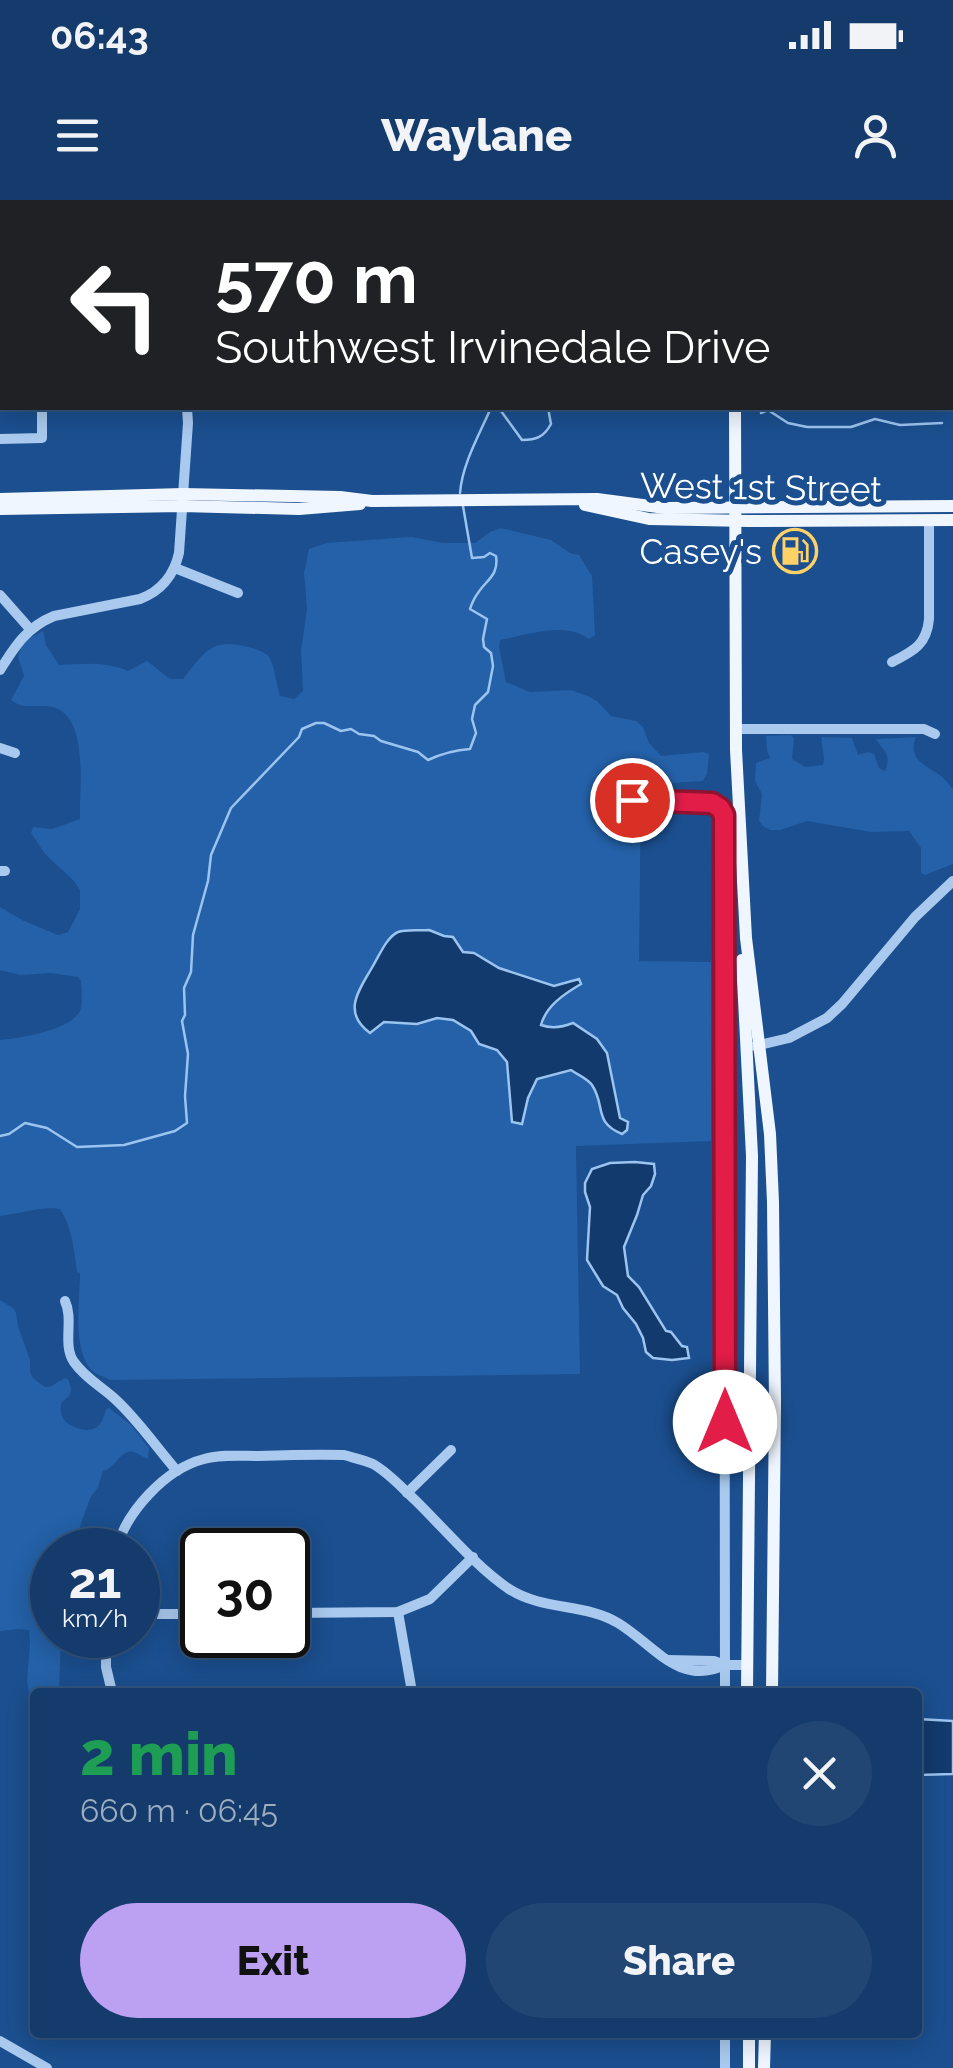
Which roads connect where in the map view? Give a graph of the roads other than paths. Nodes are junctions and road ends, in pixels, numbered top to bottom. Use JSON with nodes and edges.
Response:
{"nodes":[{"id":1,"x":42,"y":410,"type":"edge"},
{"id":2,"x":188,"y":410,"type":"edge"},
{"id":3,"x":735,"y":410,"type":"edge"},
{"id":4,"x":0,"y":438,"type":"edge"},
{"id":5,"x":0,"y":499,"type":"edge"},
{"id":6,"x":182,"y":500,"type":"junction"},
{"id":7,"x":953,"y":506,"type":"edge"},
{"id":8,"x":0,"y":509,"type":"edge"},
{"id":9,"x":735,"y":514,"type":"junction"},
{"id":10,"x":928,"y":520,"type":"junction"},
{"id":11,"x":953,"y":520,"type":"edge"},
{"id":12,"x":174,"y":568,"type":"junction"},
{"id":13,"x":238,"y":593,"type":"dead end"},
{"id":14,"x":0,"y":595,"type":"edge"},
{"id":15,"x":30,"y":629,"type":"junction"},
{"id":16,"x":892,"y":662,"type":"dead end"},
{"id":17,"x":0,"y":670,"type":"edge"},
{"id":18,"x":736,"y":729,"type":"junction"},
{"id":19,"x":935,"y":734,"type":"dead end"},
{"id":20,"x":0,"y":748,"type":"edge"},
{"id":21,"x":15,"y":753,"type":"dead end"},
{"id":22,"x":632,"y":800,"type":"dead end"},
{"id":23,"x":953,"y":881,"type":"edge"},
{"id":24,"x":752,"y":1047,"type":"junction"},
{"id":25,"x":65,"y":1301,"type":"dead end"},
{"id":26,"x":724,"y":1318,"type":"junction"},
{"id":27,"x":750,"y":1318,"type":"junction"},
{"id":28,"x":451,"y":1450,"type":"dead end"},
{"id":29,"x":177,"y":1472,"type":"junction"},
{"id":30,"x":408,"y":1493,"type":"junction"},
{"id":31,"x":123,"y":1528,"type":"edge"},
{"id":32,"x":473,"y":1557,"type":"junction"},
{"id":33,"x":398,"y":1612,"type":"junction"},
{"id":34,"x":310,"y":1613,"type":"edge"},
{"id":35,"x":106,"y":1658,"type":"edge"},
{"id":36,"x":725,"y":1665,"type":"junction"},
{"id":37,"x":747,"y":1665,"type":"junction"},
{"id":38,"x":111,"y":1688,"type":"edge"},
{"id":39,"x":411,"y":1688,"type":"edge"},
{"id":40,"x":726,"y":1688,"type":"edge"},
{"id":41,"x":747,"y":1688,"type":"edge"},
{"id":42,"x":772,"y":1688,"type":"edge"},
{"id":43,"x":725,"y":2038,"type":"edge"},
{"id":44,"x":750,"y":2038,"type":"edge"},
{"id":45,"x":765,"y":2038,"type":"edge"},
{"id":46,"x":0,"y":2041,"type":"edge"},
{"id":47,"x":47,"y":2068,"type":"edge"},
{"id":48,"x":725,"y":2068,"type":"edge"},
{"id":49,"x":750,"y":2068,"type":"edge"},
{"id":50,"x":764,"y":2068,"type":"edge"}],
"edges":[{"from":1,"to":4,"type":"street"},
{"from":2,"to":6,"type":"street"},
{"from":3,"to":9,"type":"main road"},
{"from":5,"to":6,"type":"main road","name":"West 1st Street"},
{"from":6,"to":8,"type":"main road","name":"West 1st Street"},
{"from":6,"to":9,"type":"main road","name":"West 1st Street"},
{"from":6,"to":12,"type":"street"},
{"from":7,"to":9,"type":"main road","name":"West 1st Street"},
{"from":9,"to":10,"type":"main road","name":"West 1st Street"},
{"from":9,"to":18,"type":"main road"},
{"from":10,"to":11,"type":"main road","name":"West 1st Street"},
{"from":10,"to":16,"type":"street"},
{"from":12,"to":13,"type":"street"},
{"from":12,"to":15,"type":"street"},
{"from":14,"to":15,"type":"street"},
{"from":15,"to":17,"type":"street"},
{"from":18,"to":19,"type":"street"},
{"from":18,"to":24,"type":"main road"},
{"from":20,"to":21,"type":"street"},
{"from":22,"to":26,"type":"street"},
{"from":23,"to":24,"type":"street"},
{"from":24,"to":27,"type":"main road"},
{"from":24,"to":42,"type":"main road"},
{"from":25,"to":29,"type":"street"},
{"from":26,"to":27,"type":"street"},
{"from":26,"to":36,"type":"street"},
{"from":27,"to":37,"type":"main road"},
{"from":28,"to":30,"type":"street"},
{"from":29,"to":30,"type":"street"},
{"from":29,"to":31,"type":"street"},
{"from":30,"to":32,"type":"street"},
{"from":32,"to":33,"type":"street"},
{"from":32,"to":36,"type":"street"},
{"from":33,"to":34,"type":"street"},
{"from":33,"to":39,"type":"street"},
{"from":35,"to":38,"type":"street"},
{"from":36,"to":37,"type":"street"},
{"from":36,"to":40,"type":"street"},
{"from":37,"to":41,"type":"main road"},
{"from":43,"to":48,"type":"street"},
{"from":44,"to":49,"type":"main road"},
{"from":45,"to":50,"type":"main road"},
{"from":46,"to":47,"type":"street"}]}
